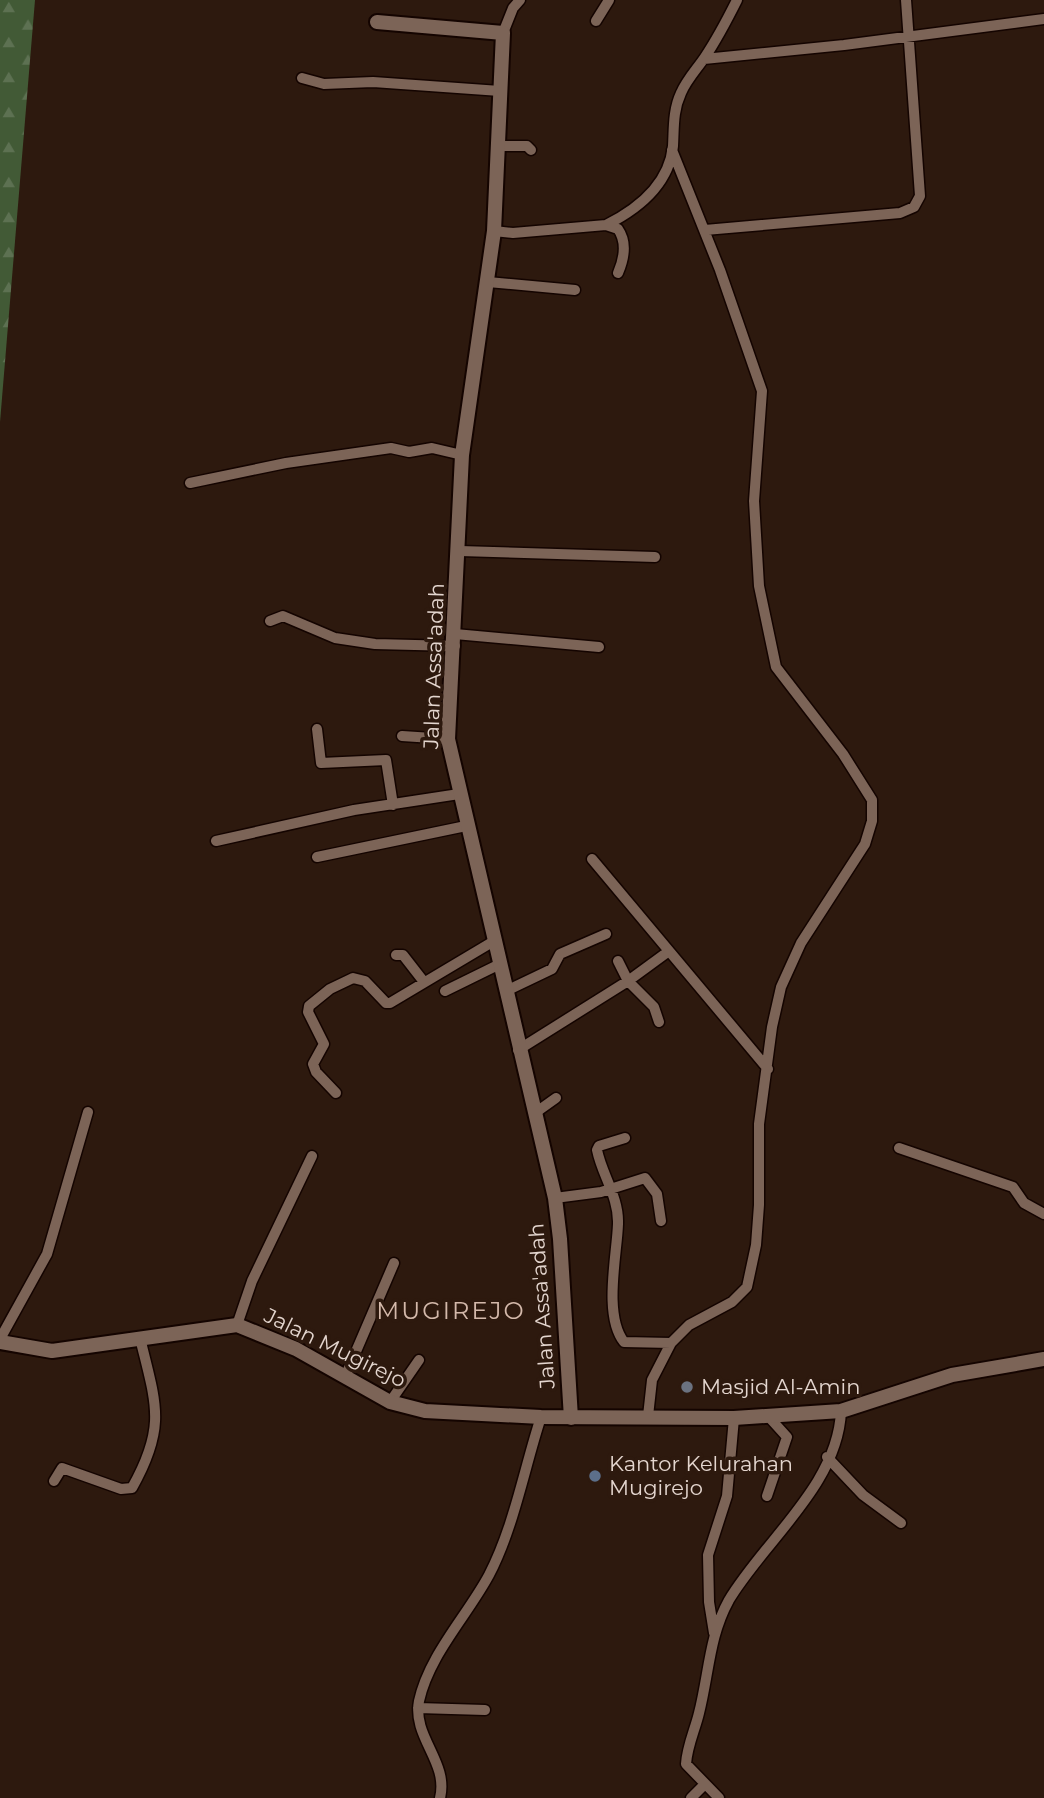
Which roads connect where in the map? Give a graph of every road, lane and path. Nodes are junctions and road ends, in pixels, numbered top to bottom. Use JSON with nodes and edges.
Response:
{"nodes":[{"id":1,"x":609,"y":0,"type":"edge"},
{"id":2,"x":737,"y":0,"type":"edge"},
{"id":3,"x":906,"y":0,"type":"edge"},
{"id":4,"x":516,"y":3,"type":"edge"},
{"id":5,"x":1044,"y":19,"type":"edge"},
{"id":6,"x":596,"y":21,"type":"dead end"},
{"id":7,"x":377,"y":22,"type":"dead end"},
{"id":8,"x":503,"y":33,"type":"junction"},
{"id":9,"x":908,"y":36,"type":"junction"},
{"id":10,"x":704,"y":59,"type":"junction"},
{"id":11,"x":302,"y":78,"type":"dead end"},
{"id":12,"x":500,"y":91,"type":"junction"},
{"id":13,"x":500,"y":146,"type":"junction"},
{"id":14,"x":531,"y":150,"type":"dead end"},
{"id":15,"x":672,"y":150,"type":"junction"},
{"id":16,"x":606,"y":225,"type":"junction"},
{"id":17,"x":705,"y":230,"type":"junction"},
{"id":18,"x":494,"y":231,"type":"junction"},
{"id":19,"x":618,"y":274,"type":"dead end"},
{"id":20,"x":488,"y":282,"type":"junction"},
{"id":21,"x":575,"y":290,"type":"dead end"},
{"id":22,"x":462,"y":455,"type":"junction"},
{"id":23,"x":190,"y":483,"type":"dead end"},
{"id":24,"x":460,"y":551,"type":"junction"},
{"id":25,"x":655,"y":557,"type":"dead end"},
{"id":26,"x":270,"y":621,"type":"dead end"},
{"id":27,"x":455,"y":640,"type":"junction"},
{"id":28,"x":599,"y":647,"type":"dead end"},
{"id":29,"x":317,"y":729,"type":"dead end"},
{"id":30,"x":402,"y":736,"type":"dead end"},
{"id":31,"x":448,"y":739,"type":"junction"},
{"id":32,"x":459,"y":794,"type":"junction"},
{"id":33,"x":393,"y":805,"type":"junction"},
{"id":34,"x":466,"y":826,"type":"junction"},
{"id":35,"x":216,"y":841,"type":"dead end"},
{"id":36,"x":317,"y":857,"type":"dead end"},
{"id":37,"x":592,"y":859,"type":"dead end"},
{"id":38,"x":606,"y":934,"type":"dead end"},
{"id":39,"x":494,"y":941,"type":"junction"},
{"id":40,"x":669,"y":951,"type":"junction"},
{"id":41,"x":396,"y":955,"type":"dead end"},
{"id":42,"x":618,"y":961,"type":"dead end"},
{"id":43,"x":500,"y":964,"type":"junction"},
{"id":44,"x":628,"y":981,"type":"junction"},
{"id":45,"x":424,"y":982,"type":"junction"},
{"id":46,"x":445,"y":990,"type":"dead end"},
{"id":47,"x":506,"y":991,"type":"junction"},
{"id":48,"x":659,"y":1022,"type":"dead end"},
{"id":49,"x":518,"y":1050,"type":"junction"},
{"id":50,"x":768,"y":1069,"type":"junction"},
{"id":51,"x":336,"y":1093,"type":"dead end"},
{"id":52,"x":556,"y":1098,"type":"dead end"},
{"id":53,"x":88,"y":1112,"type":"dead end"},
{"id":54,"x":535,"y":1113,"type":"junction"},
{"id":55,"x":625,"y":1138,"type":"dead end"},
{"id":56,"x":899,"y":1148,"type":"dead end"},
{"id":57,"x":312,"y":1156,"type":"dead end"},
{"id":58,"x":611,"y":1189,"type":"junction"},
{"id":59,"x":555,"y":1198,"type":"junction"},
{"id":60,"x":1044,"y":1214,"type":"edge"},
{"id":61,"x":662,"y":1221,"type":"dead end"},
{"id":62,"x":394,"y":1263,"type":"dead end"},
{"id":63,"x":237,"y":1325,"type":"junction"},
{"id":64,"x":140,"y":1338,"type":"junction"},
{"id":65,"x":0,"y":1340,"type":"edge"},
{"id":66,"x":671,"y":1343,"type":"junction"},
{"id":67,"x":1044,"y":1359,"type":"edge"},
{"id":68,"x":419,"y":1360,"type":"dead end"},
{"id":69,"x":345,"y":1377,"type":"junction"},
{"id":70,"x":390,"y":1402,"type":"junction"},
{"id":71,"x":841,"y":1411,"type":"junction"},
{"id":72,"x":648,"y":1416,"type":"junction"},
{"id":73,"x":768,"y":1416,"type":"junction"},
{"id":74,"x":541,"y":1417,"type":"junction"},
{"id":75,"x":571,"y":1418,"type":"junction"},
{"id":76,"x":734,"y":1418,"type":"junction"},
{"id":77,"x":827,"y":1457,"type":"junction"},
{"id":78,"x":54,"y":1481,"type":"dead end"},
{"id":79,"x":767,"y":1496,"type":"dead end"},
{"id":80,"x":901,"y":1523,"type":"dead end"},
{"id":81,"x":714,"y":1633,"type":"junction"},
{"id":82,"x":418,"y":1708,"type":"junction"},
{"id":83,"x":485,"y":1710,"type":"dead end"},
{"id":84,"x":704,"y":1785,"type":"junction"},
{"id":85,"x":440,"y":1798,"type":"edge"},
{"id":86,"x":691,"y":1798,"type":"edge"},
{"id":87,"x":719,"y":1798,"type":"edge"}],
"edges":[{"from":1,"to":6,"type":"street"},
{"from":2,"to":10,"type":"street"},
{"from":3,"to":9,"type":"street"},
{"from":4,"to":8,"type":"street"},
{"from":5,"to":9,"type":"street"},
{"from":7,"to":8,"type":"street"},
{"from":8,"to":12,"type":"street","name":"Jalan Assa'adah"},
{"from":9,"to":10,"type":"street"},
{"from":9,"to":17,"type":"street"},
{"from":10,"to":15,"type":"street"},
{"from":11,"to":12,"type":"street"},
{"from":12,"to":13,"type":"street","name":"Jalan Assa'adah"},
{"from":13,"to":14,"type":"street"},
{"from":13,"to":18,"type":"street","name":"Jalan Assa'adah"},
{"from":15,"to":16,"type":"street"},
{"from":15,"to":17,"type":"street"},
{"from":16,"to":18,"type":"street"},
{"from":16,"to":19,"type":"street"},
{"from":17,"to":50,"type":"street"},
{"from":18,"to":20,"type":"street","name":"Jalan Assa'adah"},
{"from":20,"to":21,"type":"street"},
{"from":20,"to":22,"type":"street","name":"Jalan Assa'adah"},
{"from":22,"to":23,"type":"street"},
{"from":22,"to":24,"type":"street","name":"Jalan Assa'adah"},
{"from":24,"to":25,"type":"street"},
{"from":24,"to":27,"type":"street","name":"Jalan Assa'adah"},
{"from":26,"to":27,"type":"street"},
{"from":27,"to":28,"type":"street"},
{"from":27,"to":31,"type":"street","name":"Jalan Assa'adah"},
{"from":29,"to":33,"type":"street"},
{"from":30,"to":31,"type":"street"},
{"from":31,"to":32,"type":"street","name":"Jalan Assa'adah"},
{"from":32,"to":33,"type":"street"},
{"from":32,"to":34,"type":"street","name":"Jalan Assa'adah"},
{"from":33,"to":35,"type":"street"},
{"from":34,"to":36,"type":"street"},
{"from":34,"to":39,"type":"street","name":"Jalan Assa'adah"},
{"from":37,"to":40,"type":"street"},
{"from":38,"to":47,"type":"street"},
{"from":39,"to":43,"type":"street","name":"Jalan Assa'adah"},
{"from":39,"to":45,"type":"street"},
{"from":40,"to":44,"type":"street"},
{"from":40,"to":50,"type":"street"},
{"from":41,"to":45,"type":"street"},
{"from":42,"to":44,"type":"street"},
{"from":43,"to":46,"type":"street"},
{"from":43,"to":47,"type":"street","name":"Jalan Assa'adah"},
{"from":44,"to":48,"type":"street"},
{"from":44,"to":49,"type":"street"},
{"from":45,"to":51,"type":"street"},
{"from":47,"to":49,"type":"street","name":"Jalan Assa'adah"},
{"from":49,"to":54,"type":"street","name":"Jalan Assa'adah"},
{"from":50,"to":66,"type":"street"},
{"from":52,"to":54,"type":"street"},
{"from":53,"to":65,"type":"street"},
{"from":54,"to":59,"type":"street","name":"Jalan Assa'adah"},
{"from":55,"to":58,"type":"street"},
{"from":56,"to":60,"type":"street"},
{"from":57,"to":63,"type":"street"},
{"from":58,"to":59,"type":"street"},
{"from":58,"to":61,"type":"street"},
{"from":58,"to":66,"type":"street"},
{"from":59,"to":75,"type":"street","name":"Jalan Assa'adah"},
{"from":62,"to":69,"type":"street"},
{"from":63,"to":64,"type":"street","name":"Jalan Mugirejo"},
{"from":63,"to":69,"type":"street","name":"Jalan Mugirejo"},
{"from":64,"to":65,"type":"street","name":"Jalan Mugirejo"},
{"from":64,"to":78,"type":"street"},
{"from":66,"to":72,"type":"street"},
{"from":67,"to":71,"type":"street","name":"Jalan Mugirejo"},
{"from":68,"to":70,"type":"street"},
{"from":69,"to":70,"type":"street","name":"Jalan Mugirejo"},
{"from":70,"to":74,"type":"street","name":"Jalan Mugirejo"},
{"from":71,"to":73,"type":"street","name":"Jalan Mugirejo"},
{"from":71,"to":77,"type":"street"},
{"from":72,"to":75,"type":"street","name":"Jalan Mugirejo"},
{"from":72,"to":76,"type":"street","name":"Jalan Mugirejo"},
{"from":73,"to":76,"type":"street","name":"Jalan Mugirejo"},
{"from":73,"to":79,"type":"street"},
{"from":74,"to":75,"type":"street","name":"Jalan Mugirejo"},
{"from":74,"to":82,"type":"street"},
{"from":76,"to":81,"type":"street"},
{"from":77,"to":80,"type":"street"},
{"from":77,"to":81,"type":"street"},
{"from":81,"to":84,"type":"street"},
{"from":82,"to":83,"type":"street"},
{"from":82,"to":85,"type":"street"},
{"from":84,"to":86,"type":"street"},
{"from":84,"to":87,"type":"street"}]}
